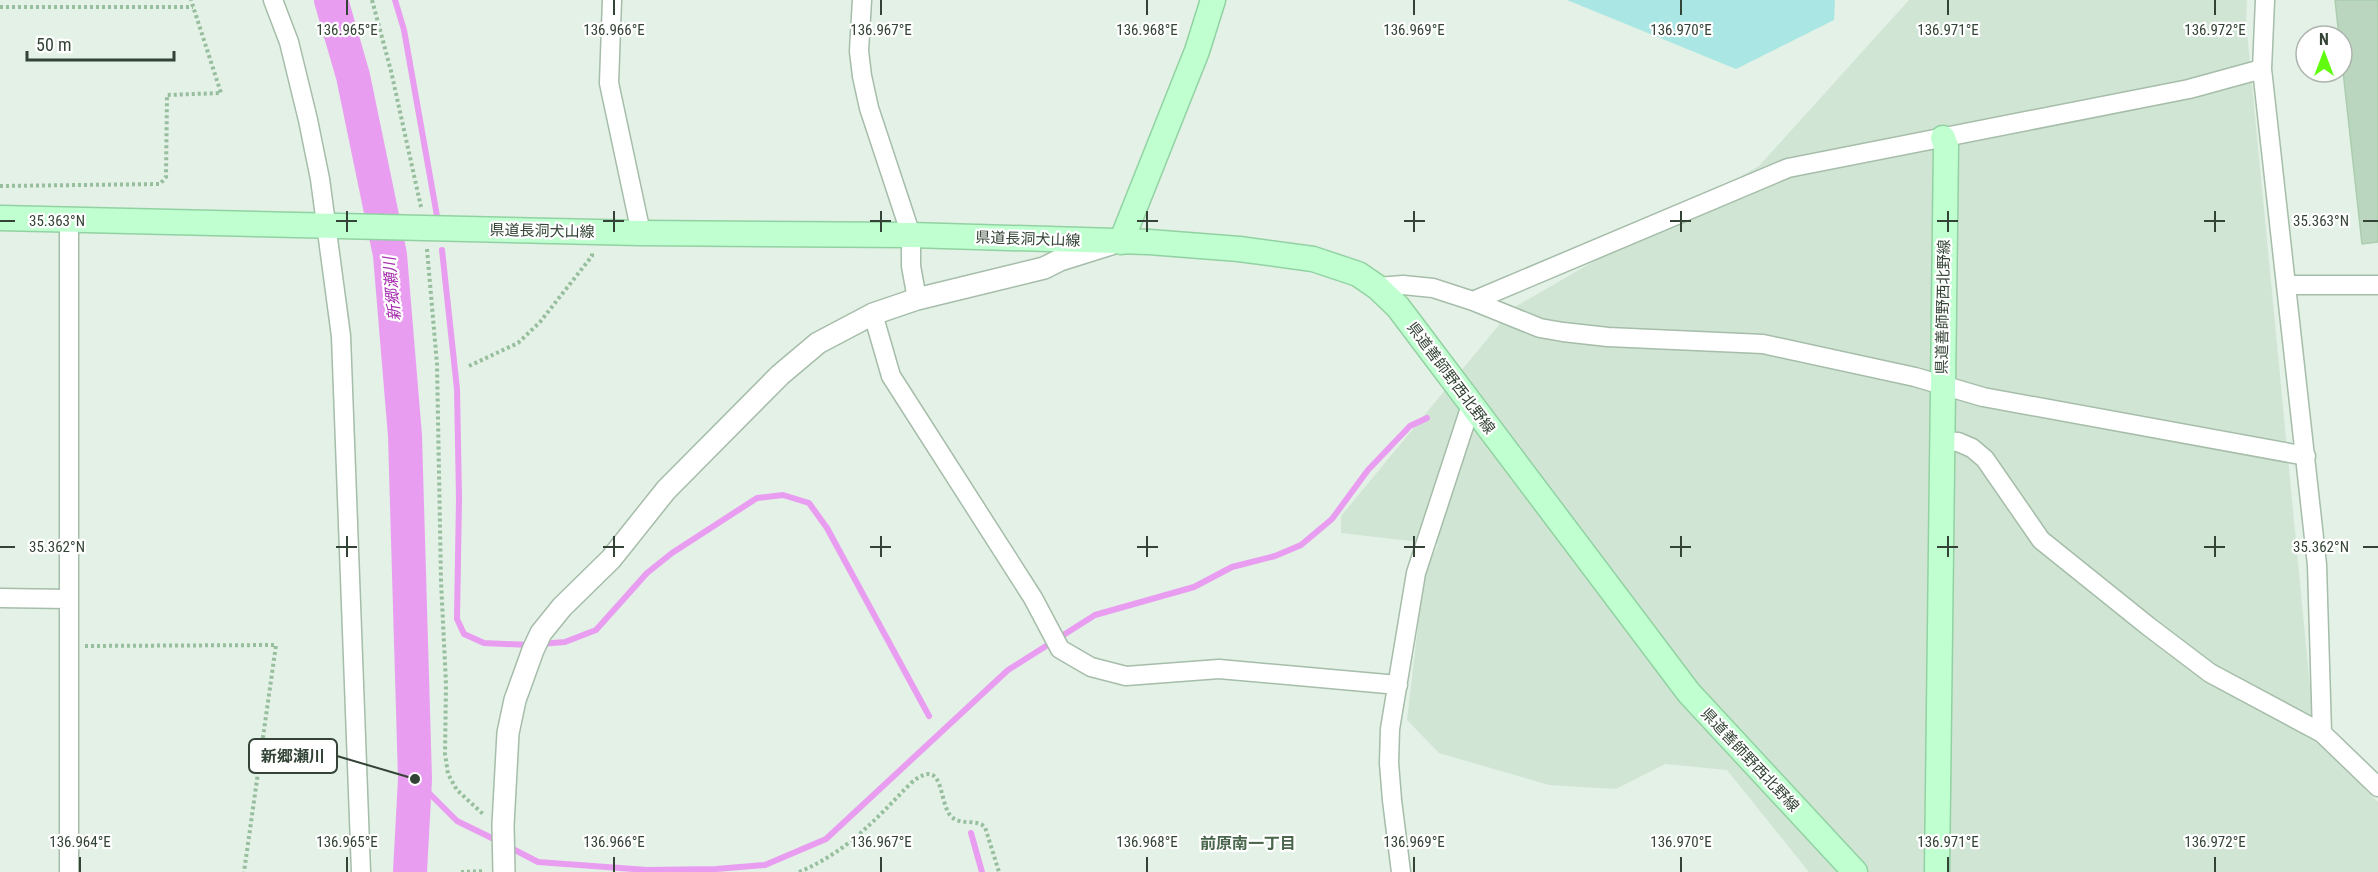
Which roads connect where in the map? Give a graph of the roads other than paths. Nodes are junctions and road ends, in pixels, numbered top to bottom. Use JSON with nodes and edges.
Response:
{"nodes":[{"id":1,"x":273,"y":0,"type":"edge"},
{"id":2,"x":612,"y":0,"type":"edge"},
{"id":3,"x":862,"y":0,"type":"edge"},
{"id":4,"x":1213,"y":0,"type":"edge"},
{"id":5,"x":2265,"y":0,"type":"edge"},
{"id":6,"x":2262,"y":69,"type":"junction"},
{"id":7,"x":1943,"y":138,"type":"junction"},
{"id":8,"x":0,"y":218,"type":"edge"},
{"id":9,"x":69,"y":220,"type":"junction"},
{"id":10,"x":326,"y":226,"type":"junction"},
{"id":11,"x":641,"y":233,"type":"junction"},
{"id":12,"x":911,"y":235,"type":"junction"},
{"id":13,"x":1121,"y":242,"type":"junction"},
{"id":14,"x":2286,"y":285,"type":"junction"},
{"id":15,"x":2378,"y":285,"type":"edge"},
{"id":16,"x":1377,"y":287,"type":"junction"},
{"id":17,"x":917,"y":299,"type":"junction"},
{"id":18,"x":1473,"y":300,"type":"junction"},
{"id":19,"x":873,"y":314,"type":"junction"},
{"id":20,"x":1942,"y":384,"type":"junction"},
{"id":21,"x":1468,"y":401,"type":"junction"},
{"id":22,"x":1941,"y":441,"type":"junction"},
{"id":23,"x":2306,"y":456,"type":"junction"},
{"id":24,"x":0,"y":598,"type":"edge"},
{"id":25,"x":69,"y":599,"type":"junction"},
{"id":26,"x":1398,"y":685,"type":"junction"},
{"id":27,"x":2322,"y":733,"type":"junction"},
{"id":28,"x":2378,"y":787,"type":"edge"},
{"id":29,"x":499,"y":870,"type":"edge"},
{"id":30,"x":69,"y":872,"type":"edge"},
{"id":31,"x":361,"y":872,"type":"edge"},
{"id":32,"x":1401,"y":872,"type":"edge"},
{"id":33,"x":1855,"y":872,"type":"edge"},
{"id":34,"x":1937,"y":872,"type":"edge"}],
"edges":[{"from":1,"to":10,"type":"street"},
{"from":2,"to":11,"type":"street"},
{"from":3,"to":12,"type":"street"},
{"from":4,"to":13,"type":"main road"},
{"from":5,"to":6,"type":"street"},
{"from":6,"to":7,"type":"street"},
{"from":6,"to":14,"type":"street"},
{"from":7,"to":18,"type":"street"},
{"from":7,"to":20,"type":"main road","name":"県道善師野西北野線"},
{"from":8,"to":9,"type":"main road","name":"県道長洞犬山線"},
{"from":9,"to":10,"type":"main road","name":"県道長洞犬山線"},
{"from":9,"to":25,"type":"street"},
{"from":10,"to":11,"type":"main road","name":"県道長洞犬山線"},
{"from":10,"to":31,"type":"street"},
{"from":11,"to":12,"type":"main road","name":"県道長洞犬山線"},
{"from":12,"to":13,"type":"main road","name":"県道長洞犬山線"},
{"from":12,"to":17,"type":"street"},
{"from":13,"to":16,"type":"main road","name":"県道善師野西北野線"},
{"from":13,"to":17,"type":"street"},
{"from":14,"to":15,"type":"street"},
{"from":14,"to":23,"type":"street"},
{"from":16,"to":18,"type":"street"},
{"from":16,"to":21,"type":"main road","name":"県道善師野西北野線"},
{"from":17,"to":19,"type":"street"},
{"from":18,"to":20,"type":"street"},
{"from":19,"to":26,"type":"street"},
{"from":19,"to":29,"type":"street"},
{"from":20,"to":22,"type":"main road","name":"県道善師野西北野線"},
{"from":20,"to":23,"type":"street"},
{"from":21,"to":26,"type":"street"},
{"from":21,"to":33,"type":"main road","name":"県道善師野西北野線"},
{"from":22,"to":27,"type":"street"},
{"from":22,"to":34,"type":"main road","name":"県道善師野西北野線"},
{"from":23,"to":27,"type":"street"},
{"from":24,"to":25,"type":"street"},
{"from":25,"to":30,"type":"street"},
{"from":26,"to":32,"type":"street"},
{"from":27,"to":28,"type":"street"}]}
